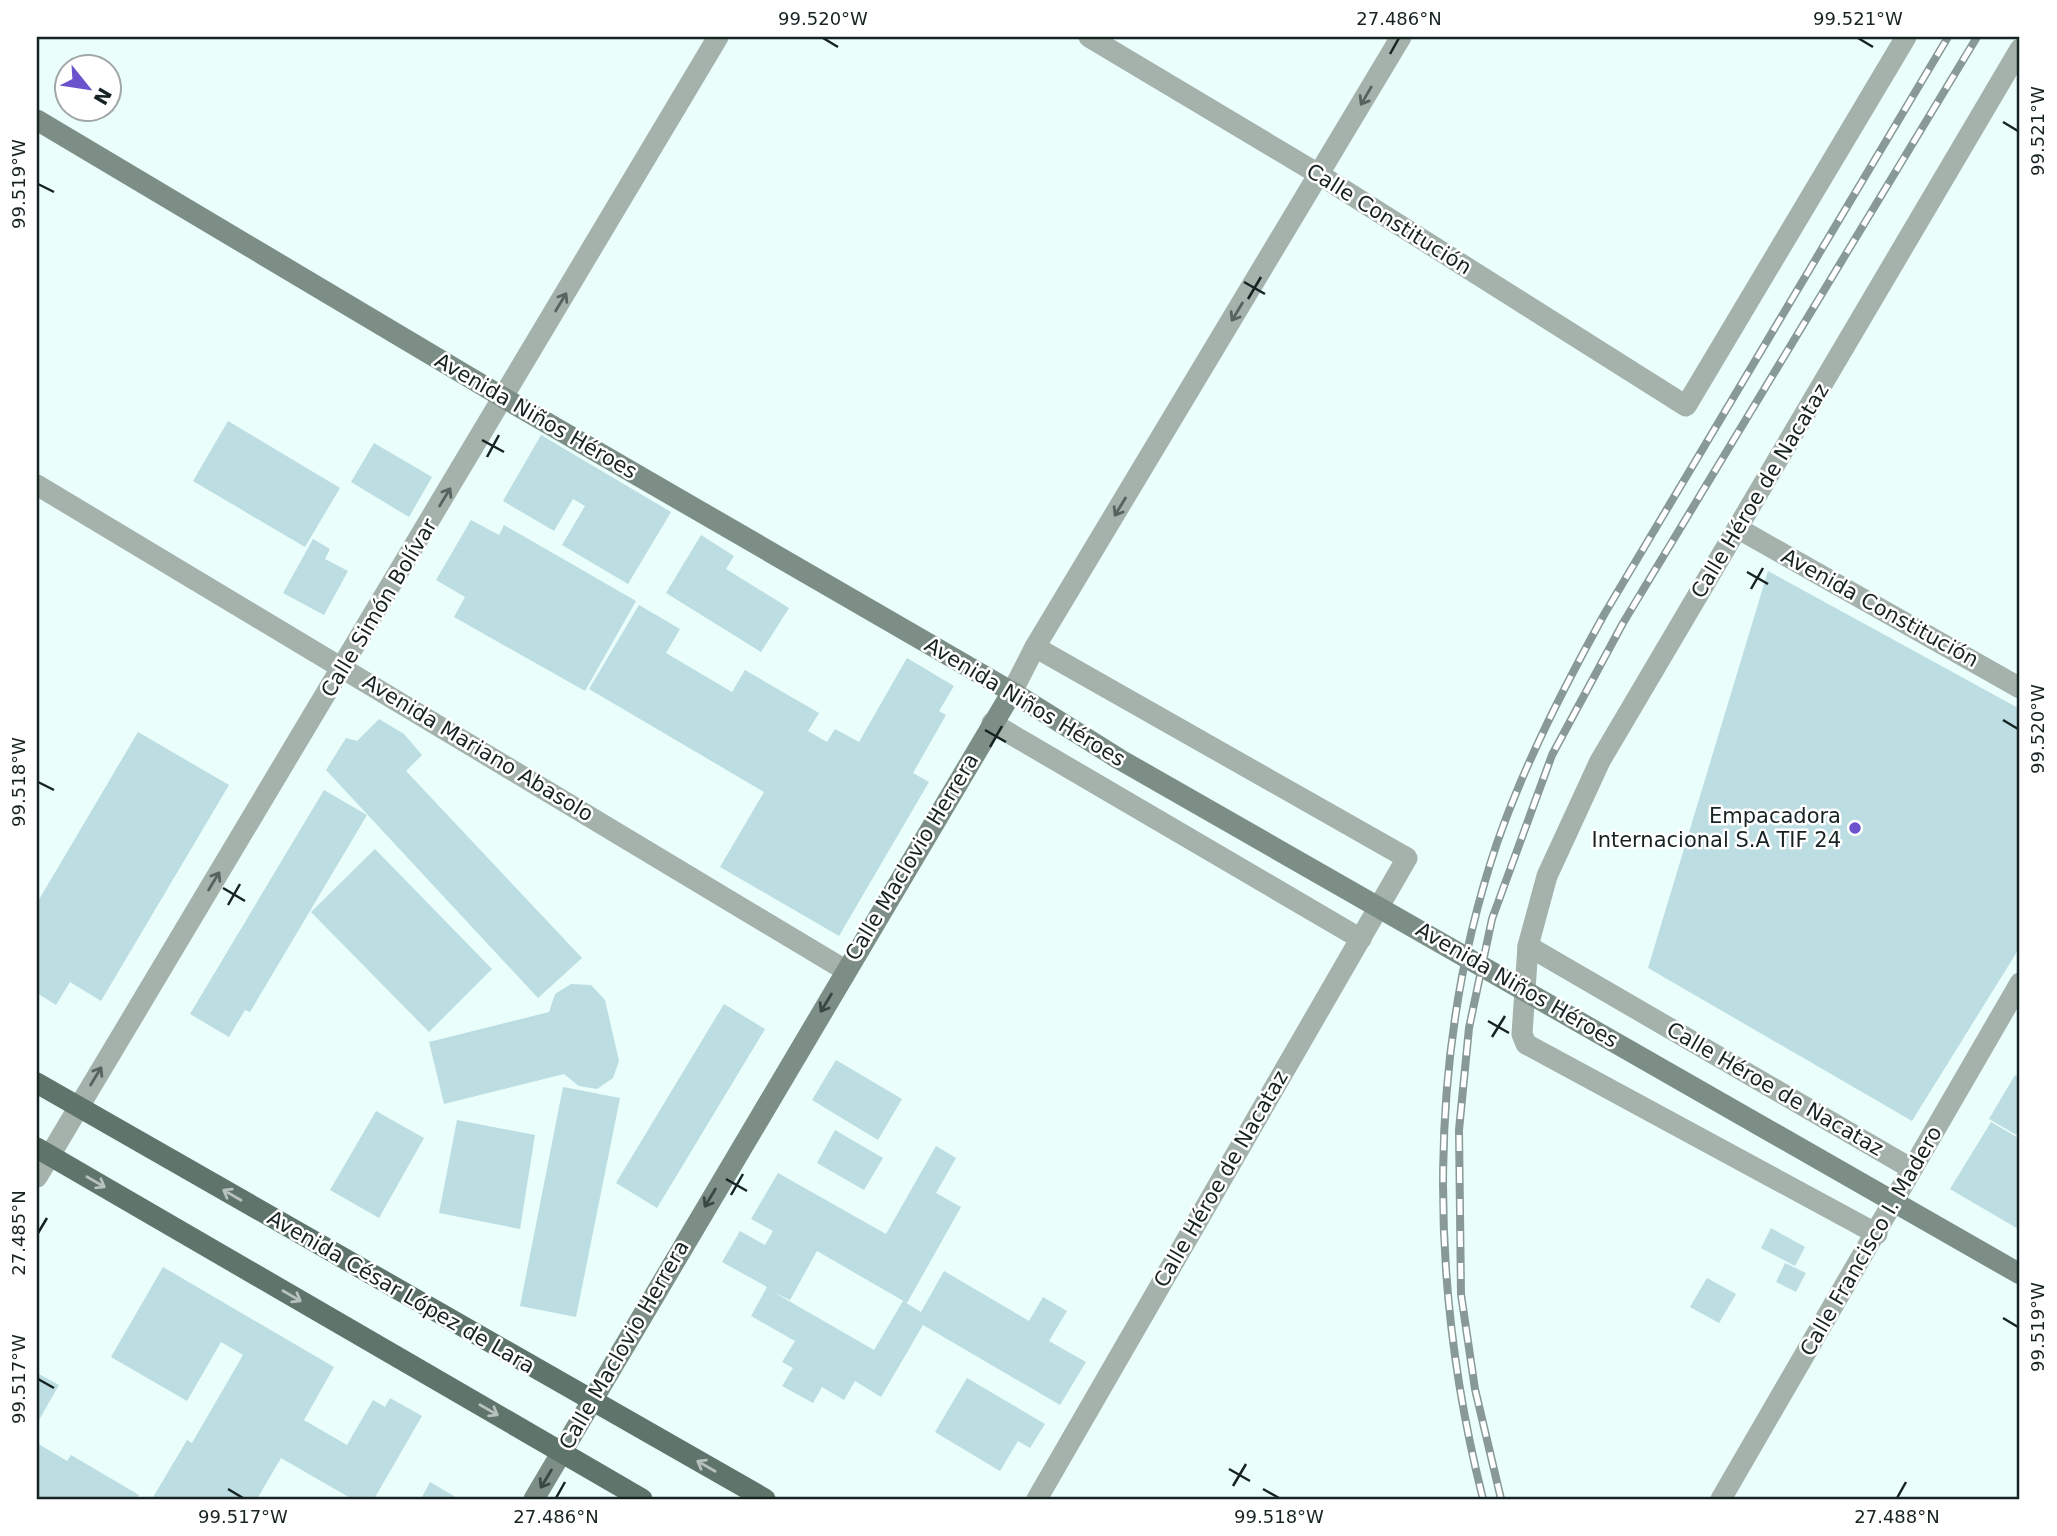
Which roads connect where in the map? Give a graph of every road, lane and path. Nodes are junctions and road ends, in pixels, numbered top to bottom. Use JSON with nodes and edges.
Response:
{"nodes":[{"id":1,"x":719,"y":37,"type":"edge"},
{"id":2,"x":1088,"y":37,"type":"edge"},
{"id":3,"x":1401,"y":37,"type":"edge"},
{"id":4,"x":1906,"y":37,"type":"edge"},
{"id":5,"x":2016,"y":63,"type":"edge"},
{"id":6,"x":37,"y":120,"type":"edge"},
{"id":7,"x":1320,"y":175,"type":"junction"},
{"id":8,"x":504,"y":398,"type":"junction"},
{"id":9,"x":37,"y":485,"type":"edge"},
{"id":10,"x":1739,"y":529,"type":"junction"},
{"id":11,"x":1035,"y":647,"type":"junction"},
{"id":12,"x":344,"y":667,"type":"junction"},
{"id":13,"x":2020,"y":688,"type":"edge"},
{"id":14,"x":1012,"y":692,"type":"junction"},
{"id":15,"x":992,"y":723,"type":"junction"},
{"id":16,"x":1361,"y":939,"type":"junction"},
{"id":17,"x":1528,"y":946,"type":"junction"},
{"id":18,"x":845,"y":970,"type":"junction"},
{"id":19,"x":2020,"y":983,"type":"edge"},
{"id":20,"x":37,"y":1083,"type":"edge"},
{"id":21,"x":78,"y":1107,"type":"junction"},
{"id":22,"x":43,"y":1151,"type":"edge"},
{"id":23,"x":1912,"y":1169,"type":"junction"},
{"id":24,"x":37,"y":1177,"type":"edge"},
{"id":25,"x":1897,"y":1201,"type":"junction"},
{"id":26,"x":1877,"y":1234,"type":"junction"},
{"id":27,"x":2020,"y":1274,"type":"edge"},
{"id":28,"x":590,"y":1399,"type":"junction"},
{"id":29,"x":562,"y":1452,"type":"junction"},
{"id":30,"x":534,"y":1499,"type":"edge"},
{"id":31,"x":642,"y":1499,"type":"edge"},
{"id":32,"x":765,"y":1499,"type":"edge"},
{"id":33,"x":1037,"y":1499,"type":"edge"},
{"id":34,"x":1721,"y":1499,"type":"edge"}],
"edges":[{"from":8,"to":1,"type":"street","name":"Calle Simón Bolívar","one_way":true},
{"from":2,"to":7,"type":"street","name":"Calle Constitución"},
{"from":3,"to":7,"type":"street","name":"Calle Maclovio Herrera","one_way":true},
{"from":4,"to":7,"type":"street","name":"Calle Constitución"},
{"from":5,"to":10,"type":"street","name":"Calle Héroe de Nacataz"},
{"from":6,"to":8,"type":"street","name":"Avenida Niños Héroes"},
{"from":7,"to":11,"type":"street","name":"Calle Maclovio Herrera","one_way":true},
{"from":12,"to":8,"type":"street","name":"Calle Simón Bolívar","one_way":true},
{"from":8,"to":14,"type":"street","name":"Avenida Niños Héroes"},
{"from":9,"to":12,"type":"street","name":"Avenida Mariano Abasolo"},
{"from":10,"to":13,"type":"street","name":"Avenida Constitución"},
{"from":10,"to":17,"type":"street","name":"Calle Héroe de Nacataz"},
{"from":11,"to":14,"type":"street","name":"Calle Maclovio Herrera"},
{"from":11,"to":16,"type":"street","name":"Calle Héroe de Nacataz"},
{"from":12,"to":18,"type":"street","name":"Avenida Mariano Abasolo"},
{"from":21,"to":12,"type":"street","name":"Calle Simón Bolívar","one_way":true},
{"from":14,"to":15,"type":"street","name":"Calle Maclovio Herrera"},
{"from":14,"to":25,"type":"street","name":"Avenida Niños Héroes"},
{"from":15,"to":16,"type":"street"},
{"from":15,"to":18,"type":"street","name":"Calle Maclovio Herrera"},
{"from":16,"to":33,"type":"street","name":"Calle Héroe de Nacataz"},
{"from":17,"to":23,"type":"street","name":"Calle Héroe de Nacataz"},
{"from":17,"to":26,"type":"street","name":"Calle Héroe de Nacataz"},
{"from":18,"to":28,"type":"street","name":"Calle Maclovio Herrera","one_way":true},
{"from":19,"to":23,"type":"street","name":"Calle Francisco I. Madero"},
{"from":20,"to":21,"type":"main road","name":"Avenida César López de Lara"},
{"from":21,"to":22,"type":"street","name":"Calle Simón Bolívar"},
{"from":28,"to":21,"type":"main road","name":"Avenida César López de Lara","one_way":true},
{"from":22,"to":24,"type":"street","name":"Calle Simón Bolívar"},
{"from":22,"to":29,"type":"main road","one_way":true},
{"from":23,"to":25,"type":"street","name":"Calle Francisco I. Madero"},
{"from":25,"to":26,"type":"street","name":"Calle Francisco I. Madero"},
{"from":25,"to":27,"type":"street","name":"Avenida Niños Héroes"},
{"from":26,"to":34,"type":"street","name":"Calle Francisco I. Madero"},
{"from":28,"to":29,"type":"street","name":"Calle Maclovio Herrera"},
{"from":32,"to":28,"type":"main road","name":"Avenida César López de Lara","one_way":true},
{"from":29,"to":30,"type":"street","name":"Calle Maclovio Herrera","one_way":true},
{"from":29,"to":31,"type":"main road"}]}
